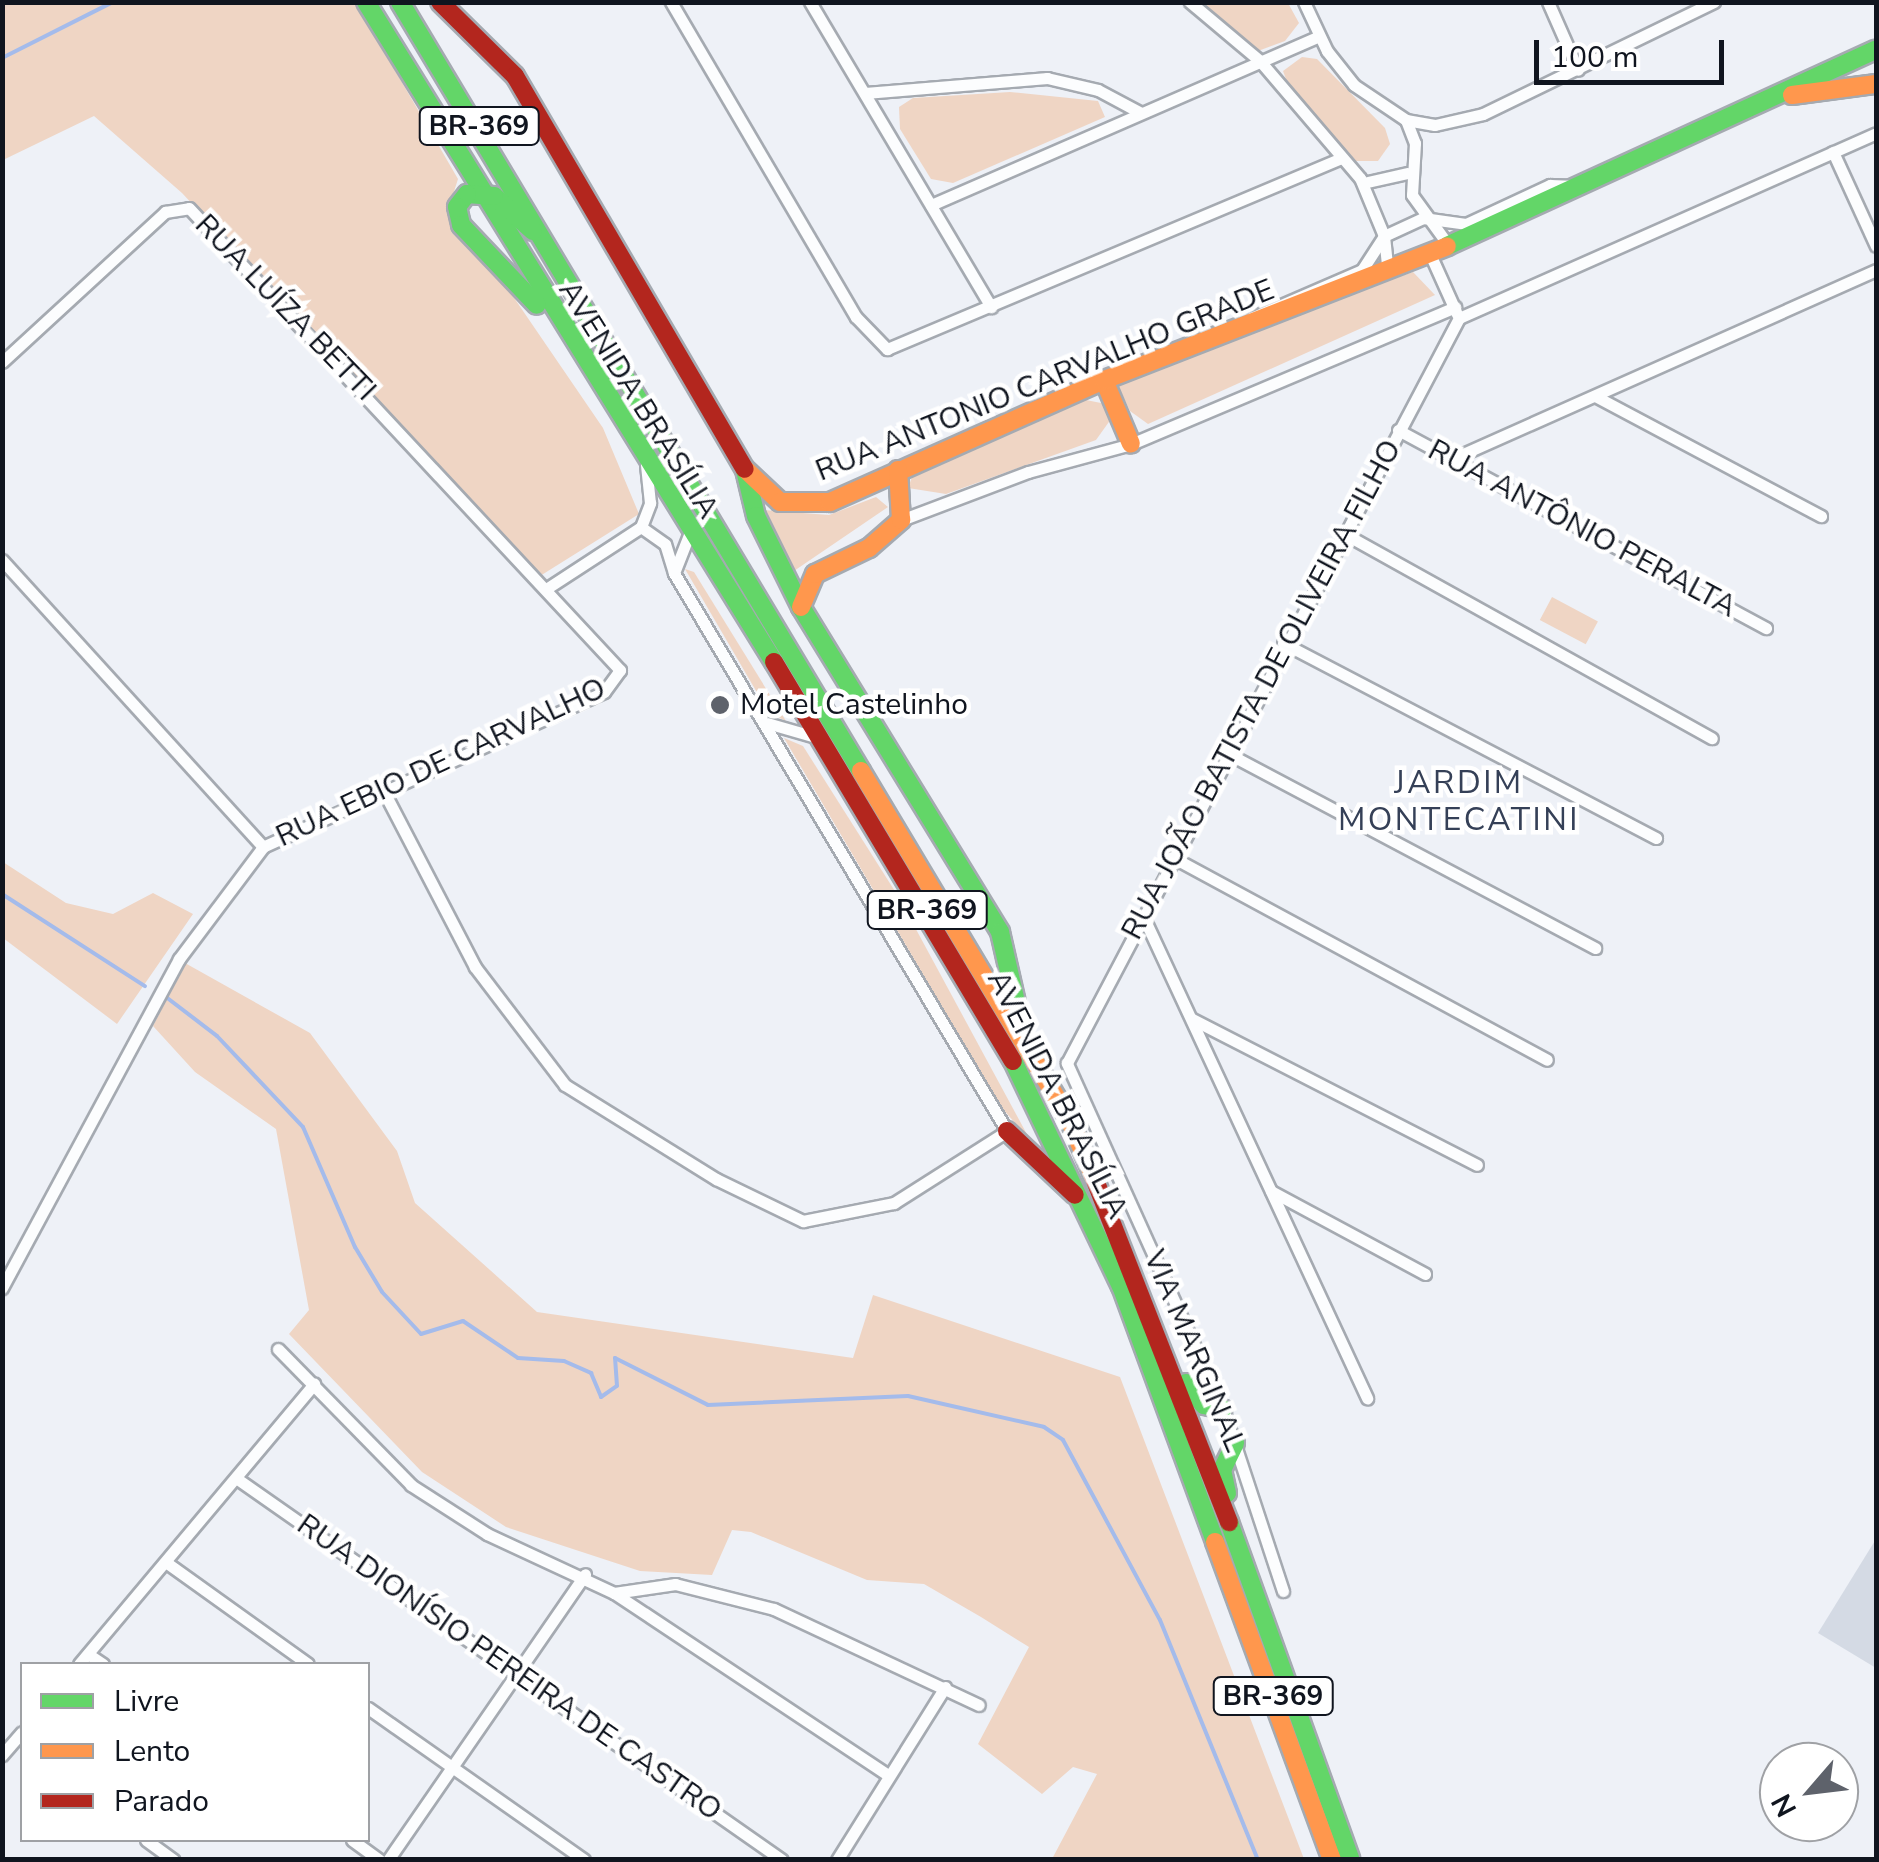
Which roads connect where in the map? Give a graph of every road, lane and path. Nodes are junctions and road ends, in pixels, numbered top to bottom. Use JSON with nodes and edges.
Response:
{"nodes":[{"id":1,"x":366,"y":2,"type":"edge"},
{"id":2,"x":400,"y":2,"type":"edge"},
{"id":3,"x":440,"y":2,"type":"edge"},
{"id":4,"x":671,"y":2,"type":"edge"},
{"id":5,"x":810,"y":2,"type":"edge"},
{"id":6,"x":1190,"y":2,"type":"edge"},
{"id":7,"x":1304,"y":2,"type":"edge"},
{"id":8,"x":1548,"y":2,"type":"edge"},
{"id":9,"x":1714,"y":2,"type":"edge"},
{"id":10,"x":1318,"y":36,"type":"junction"},
{"id":11,"x":1876,"y":50,"type":"edge"},
{"id":12,"x":1260,"y":62,"type":"junction"},
{"id":13,"x":1578,"y":70,"type":"junction"},
{"id":14,"x":1876,"y":84,"type":"edge"},
{"id":15,"x":864,"y":93,"type":"junction"},
{"id":16,"x":1772,"y":98,"type":"junction"},
{"id":17,"x":1139,"y":112,"type":"junction"},
{"id":18,"x":1406,"y":120,"type":"junction"},
{"id":19,"x":1876,"y":133,"type":"edge"},
{"id":20,"x":1833,"y":152,"type":"junction"},
{"id":21,"x":1340,"y":159,"type":"junction"},
{"id":22,"x":1408,"y":173,"type":"junction"},
{"id":23,"x":1364,"y":183,"type":"junction"},
{"id":24,"x":1582,"y":186,"type":"junction"},
{"id":25,"x":479,"y":192,"type":"junction"},
{"id":26,"x":931,"y":205,"type":"junction"},
{"id":27,"x":1422,"y":218,"type":"junction"},
{"id":28,"x":1384,"y":236,"type":"junction"},
{"id":29,"x":1448,"y":246,"type":"junction"},
{"id":30,"x":1876,"y":246,"type":"edge"},
{"id":31,"x":554,"y":252,"type":"junction"},
{"id":32,"x":1430,"y":254,"type":"junction"},
{"id":33,"x":1876,"y":270,"type":"edge"},
{"id":34,"x":1388,"y":272,"type":"junction"},
{"id":35,"x":990,"y":307,"type":"junction"},
{"id":36,"x":1457,"y":313,"type":"junction"},
{"id":37,"x":1232,"y":334,"type":"junction"},
{"id":38,"x":2,"y":362,"type":"edge"},
{"id":39,"x":587,"y":370,"type":"junction"},
{"id":40,"x":1104,"y":380,"type":"junction"},
{"id":41,"x":1594,"y":396,"type":"junction"},
{"id":42,"x":1398,"y":430,"type":"junction"},
{"id":43,"x":1131,"y":444,"type":"junction"},
{"id":44,"x":1454,"y":458,"type":"junction"},
{"id":45,"x":646,"y":464,"type":"junction"},
{"id":46,"x":745,"y":469,"type":"junction"},
{"id":47,"x":898,"y":470,"type":"junction"},
{"id":48,"x":1822,"y":516,"type":"dead end"},
{"id":49,"x":900,"y":520,"type":"junction"},
{"id":50,"x":641,"y":528,"type":"junction"},
{"id":51,"x":1343,"y":532,"type":"junction"},
{"id":52,"x":688,"y":535,"type":"junction"},
{"id":53,"x":2,"y":560,"type":"edge"},
{"id":54,"x":674,"y":573,"type":"junction"},
{"id":55,"x":549,"y":587,"type":"junction"},
{"id":56,"x":801,"y":606,"type":"junction"},
{"id":57,"x":1766,"y":628,"type":"dead end"},
{"id":58,"x":1284,"y":643,"type":"junction"},
{"id":59,"x":767,"y":723,"type":"junction"},
{"id":60,"x":819,"y":738,"type":"junction"},
{"id":61,"x":1712,"y":738,"type":"dead end"},
{"id":62,"x":1225,"y":752,"type":"junction"},
{"id":63,"x":384,"y":792,"type":"junction"},
{"id":64,"x":1656,"y":838,"type":"dead end"},
{"id":65,"x":263,"y":846,"type":"junction"},
{"id":66,"x":1172,"y":857,"type":"junction"},
{"id":67,"x":1144,"y":916,"type":"junction"},
{"id":68,"x":1595,"y":948,"type":"dead end"},
{"id":69,"x":1190,"y":1018,"type":"junction"},
{"id":70,"x":1030,"y":1047,"type":"junction"},
{"id":71,"x":1546,"y":1060,"type":"dead end"},
{"id":72,"x":1067,"y":1062,"type":"joint"},
{"id":73,"x":1008,"y":1131,"type":"junction"},
{"id":74,"x":1478,"y":1164,"type":"dead end"},
{"id":75,"x":1271,"y":1191,"type":"junction"},
{"id":76,"x":1084,"y":1204,"type":"junction"},
{"id":77,"x":1426,"y":1274,"type":"dead end"},
{"id":78,"x":2,"y":1288,"type":"edge"},
{"id":79,"x":278,"y":1349,"type":"dead end"},
{"id":80,"x":1168,"y":1353,"type":"junction"},
{"id":81,"x":314,"y":1384,"type":"junction"},
{"id":82,"x":1366,"y":1398,"type":"dead end"},
{"id":83,"x":1222,"y":1408,"type":"junction"},
{"id":84,"x":1235,"y":1443,"type":"junction"},
{"id":85,"x":236,"y":1478,"type":"junction"},
{"id":86,"x":1238,"y":1544,"type":"junction"},
{"id":87,"x":167,"y":1563,"type":"junction"},
{"id":88,"x":585,"y":1574,"type":"junction"},
{"id":89,"x":1283,"y":1590,"type":"dead end"},
{"id":90,"x":614,"y":1593,"type":"junction"},
{"id":91,"x":83,"y":1659,"type":"edge"},
{"id":92,"x":305,"y":1662,"type":"edge"},
{"id":93,"x":519,"y":1673,"type":"junction"},
{"id":94,"x":945,"y":1687,"type":"junction"},
{"id":95,"x":980,"y":1705,"type":"dead end"},
{"id":96,"x":370,"y":1709,"type":"edge"},
{"id":97,"x":18,"y":1746,"type":"edge"},
{"id":98,"x":2,"y":1756,"type":"edge"},
{"id":99,"x":452,"y":1768,"type":"junction"},
{"id":100,"x":889,"y":1776,"type":"junction"},
{"id":101,"x":149,"y":1842,"type":"edge"},
{"id":102,"x":355,"y":1842,"type":"edge"},
{"id":103,"x":174,"y":1860,"type":"edge"},
{"id":104,"x":384,"y":1860,"type":"edge"},
{"id":105,"x":584,"y":1860,"type":"edge"},
{"id":106,"x":782,"y":1860,"type":"edge"},
{"id":107,"x":837,"y":1860,"type":"edge"},
{"id":108,"x":1332,"y":1860,"type":"edge"},
{"id":109,"x":1351,"y":1860,"type":"edge"}],
"edges":[{"from":1,"to":25,"type":"main road","name":"AVENIDA BRASÍLIA","number":"BR-369"},
{"from":2,"to":31,"type":"main road","name":"AVENIDA BRASÍLIA","number":"BR-369"},
{"from":3,"to":46,"type":"main road"},
{"from":4,"to":35,"type":"street"},
{"from":5,"to":15,"type":"street"},
{"from":6,"to":12,"type":"street"},
{"from":7,"to":10,"type":"street"},
{"from":8,"to":13,"type":"street"},
{"from":9,"to":13,"type":"street"},
{"from":10,"to":12,"type":"street"},
{"from":10,"to":18,"type":"street"},
{"from":11,"to":16,"type":"main road","name":"RUA ANTONIO CARVALHO GRADE"},
{"from":12,"to":17,"type":"street"},
{"from":12,"to":21,"type":"street"},
{"from":13,"to":18,"type":"street"},
{"from":14,"to":16,"type":"main road"},
{"from":15,"to":17,"type":"street"},
{"from":15,"to":26,"type":"street"},
{"from":16,"to":24,"type":"main road","name":"RUA ANTONIO CARVALHO GRADE"},
{"from":17,"to":26,"type":"street"},
{"from":18,"to":22,"type":"street"},
{"from":19,"to":20,"type":"street"},
{"from":20,"to":30,"type":"street"},
{"from":20,"to":36,"type":"street"},
{"from":21,"to":23,"type":"street"},
{"from":21,"to":35,"type":"street"},
{"from":22,"to":23,"type":"street"},
{"from":22,"to":27,"type":"street"},
{"from":23,"to":28,"type":"street"},
{"from":24,"to":27,"type":"street"},
{"from":24,"to":29,"type":"main road","name":"RUA ANTONIO CARVALHO GRADE"},
{"from":25,"to":31,"type":"main road"},
{"from":25,"to":39,"type":"main road","name":"AVENIDA BRASÍLIA","number":"BR-369"},
{"from":25,"to":39,"type":"main road"},
{"from":26,"to":35,"type":"street"},
{"from":27,"to":28,"type":"street"},
{"from":27,"to":29,"type":"street"},
{"from":28,"to":34,"type":"street"},
{"from":28,"to":37,"type":"street"},
{"from":29,"to":32,"type":"main road","name":"RUA ANTONIO CARVALHO GRADE"},
{"from":31,"to":70,"type":"main road","name":"AVENIDA BRASÍLIA","number":"BR-369"},
{"from":32,"to":34,"type":"main road","name":"RUA ANTONIO CARVALHO GRADE"},
{"from":32,"to":36,"type":"street"},
{"from":33,"to":41,"type":"street"},
{"from":34,"to":37,"type":"main road","name":"RUA ANTONIO CARVALHO GRADE"},
{"from":36,"to":42,"type":"street","name":"RUA JOÃO BATISTA DE OLIVEIRA FILHO"},
{"from":36,"to":43,"type":"street"},
{"from":37,"to":40,"type":"main road","name":"RUA ANTONIO CARVALHO GRADE"},
{"from":38,"to":55,"type":"street","name":"RUA LUÍZA BETTI"},
{"from":39,"to":45,"type":"main road","name":"AVENIDA BRASÍLIA","number":"BR-369"},
{"from":40,"to":43,"type":"main road"},
{"from":40,"to":47,"type":"main road","name":"RUA ANTONIO CARVALHO GRADE"},
{"from":41,"to":44,"type":"street"},
{"from":41,"to":48,"type":"street"},
{"from":42,"to":44,"type":"street","name":"RUA ANTÔNIO PERALTA"},
{"from":42,"to":51,"type":"street","name":"RUA JOÃO BATISTA DE OLIVEIRA FILHO"},
{"from":43,"to":49,"type":"street"},
{"from":44,"to":57,"type":"street","name":"RUA ANTÔNIO PERALTA"},
{"from":45,"to":50,"type":"street"},
{"from":45,"to":52,"type":"main road","name":"AVENIDA BRASÍLIA","number":"BR-369"},
{"from":46,"to":47,"type":"main road","name":"RUA ANTONIO CARVALHO GRADE"},
{"from":46,"to":56,"type":"main road"},
{"from":47,"to":49,"type":"main road"},
{"from":49,"to":56,"type":"main road"},
{"from":50,"to":54,"type":"street"},
{"from":50,"to":55,"type":"street"},
{"from":51,"to":58,"type":"street","name":"RUA JOÃO BATISTA DE OLIVEIRA FILHO"},
{"from":51,"to":61,"type":"street"},
{"from":52,"to":54,"type":"street"},
{"from":52,"to":60,"type":"main road","name":"AVENIDA BRASÍLIA","number":"BR-369"},
{"from":53,"to":65,"type":"street"},
{"from":54,"to":59,"type":"street"},
{"from":55,"to":63,"type":"street","name":"RUA EBIO DE CARVALHO"},
{"from":56,"to":70,"type":"main road"},
{"from":58,"to":62,"type":"street","name":"RUA JOÃO BATISTA DE OLIVEIRA FILHO"},
{"from":58,"to":64,"type":"street"},
{"from":59,"to":60,"type":"street"},
{"from":59,"to":73,"type":"street"},
{"from":60,"to":76,"type":"main road","name":"AVENIDA BRASÍLIA","number":"BR-369"},
{"from":62,"to":66,"type":"street","name":"RUA JOÃO BATISTA DE OLIVEIRA FILHO"},
{"from":62,"to":68,"type":"street"},
{"from":63,"to":65,"type":"street","name":"RUA EBIO DE CARVALHO"},
{"from":63,"to":73,"type":"street"},
{"from":65,"to":78,"type":"street"},
{"from":66,"to":67,"type":"street","name":"RUA JOÃO BATISTA DE OLIVEIRA FILHO"},
{"from":66,"to":71,"type":"street"},
{"from":67,"to":69,"type":"street"},
{"from":67,"to":72,"type":"street","name":"RUA JOÃO BATISTA DE OLIVEIRA FILHO"},
{"from":69,"to":74,"type":"street"},
{"from":69,"to":75,"type":"street"},
{"from":70,"to":80,"type":"main road","name":"AVENIDA BRASÍLIA","number":"BR-369"},
{"from":72,"to":83,"type":"street","name":"VIA MARGINAL"},
{"from":73,"to":76,"type":"main road"},
{"from":75,"to":77,"type":"street"},
{"from":75,"to":82,"type":"street"},
{"from":76,"to":108,"type":"main road","name":"AVENIDA BRASÍLIA","number":"BR-369"},
{"from":79,"to":81,"type":"street"},
{"from":80,"to":83,"type":"main road"},
{"from":80,"to":86,"type":"main road","name":"AVENIDA BRASÍLIA","number":"BR-369"},
{"from":81,"to":85,"type":"street"},
{"from":81,"to":88,"type":"street"},
{"from":83,"to":84,"type":"street","name":"VIA MARGINAL"},
{"from":84,"to":86,"type":"main road"},
{"from":84,"to":89,"type":"street","name":"VIA MARGINAL"},
{"from":85,"to":87,"type":"street"},
{"from":85,"to":93,"type":"street","name":"RUA DIONÍSIO PEREIRA DE CASTRO"},
{"from":86,"to":109,"type":"main road","name":"AVENIDA BRASÍLIA","number":"BR-369"},
{"from":87,"to":91,"type":"street"},
{"from":87,"to":92,"type":"street"},
{"from":88,"to":90,"type":"street"},
{"from":88,"to":93,"type":"street"},
{"from":90,"to":94,"type":"street"},
{"from":90,"to":100,"type":"street"},
{"from":93,"to":99,"type":"street"},
{"from":93,"to":106,"type":"street","name":"RUA DIONÍSIO PEREIRA DE CASTRO"},
{"from":94,"to":95,"type":"street"},
{"from":94,"to":100,"type":"street"},
{"from":96,"to":99,"type":"street"},
{"from":97,"to":98,"type":"street"},
{"from":99,"to":104,"type":"street"},
{"from":99,"to":105,"type":"street"},
{"from":100,"to":107,"type":"street"},
{"from":101,"to":103,"type":"street"},
{"from":102,"to":104,"type":"street"}]}
